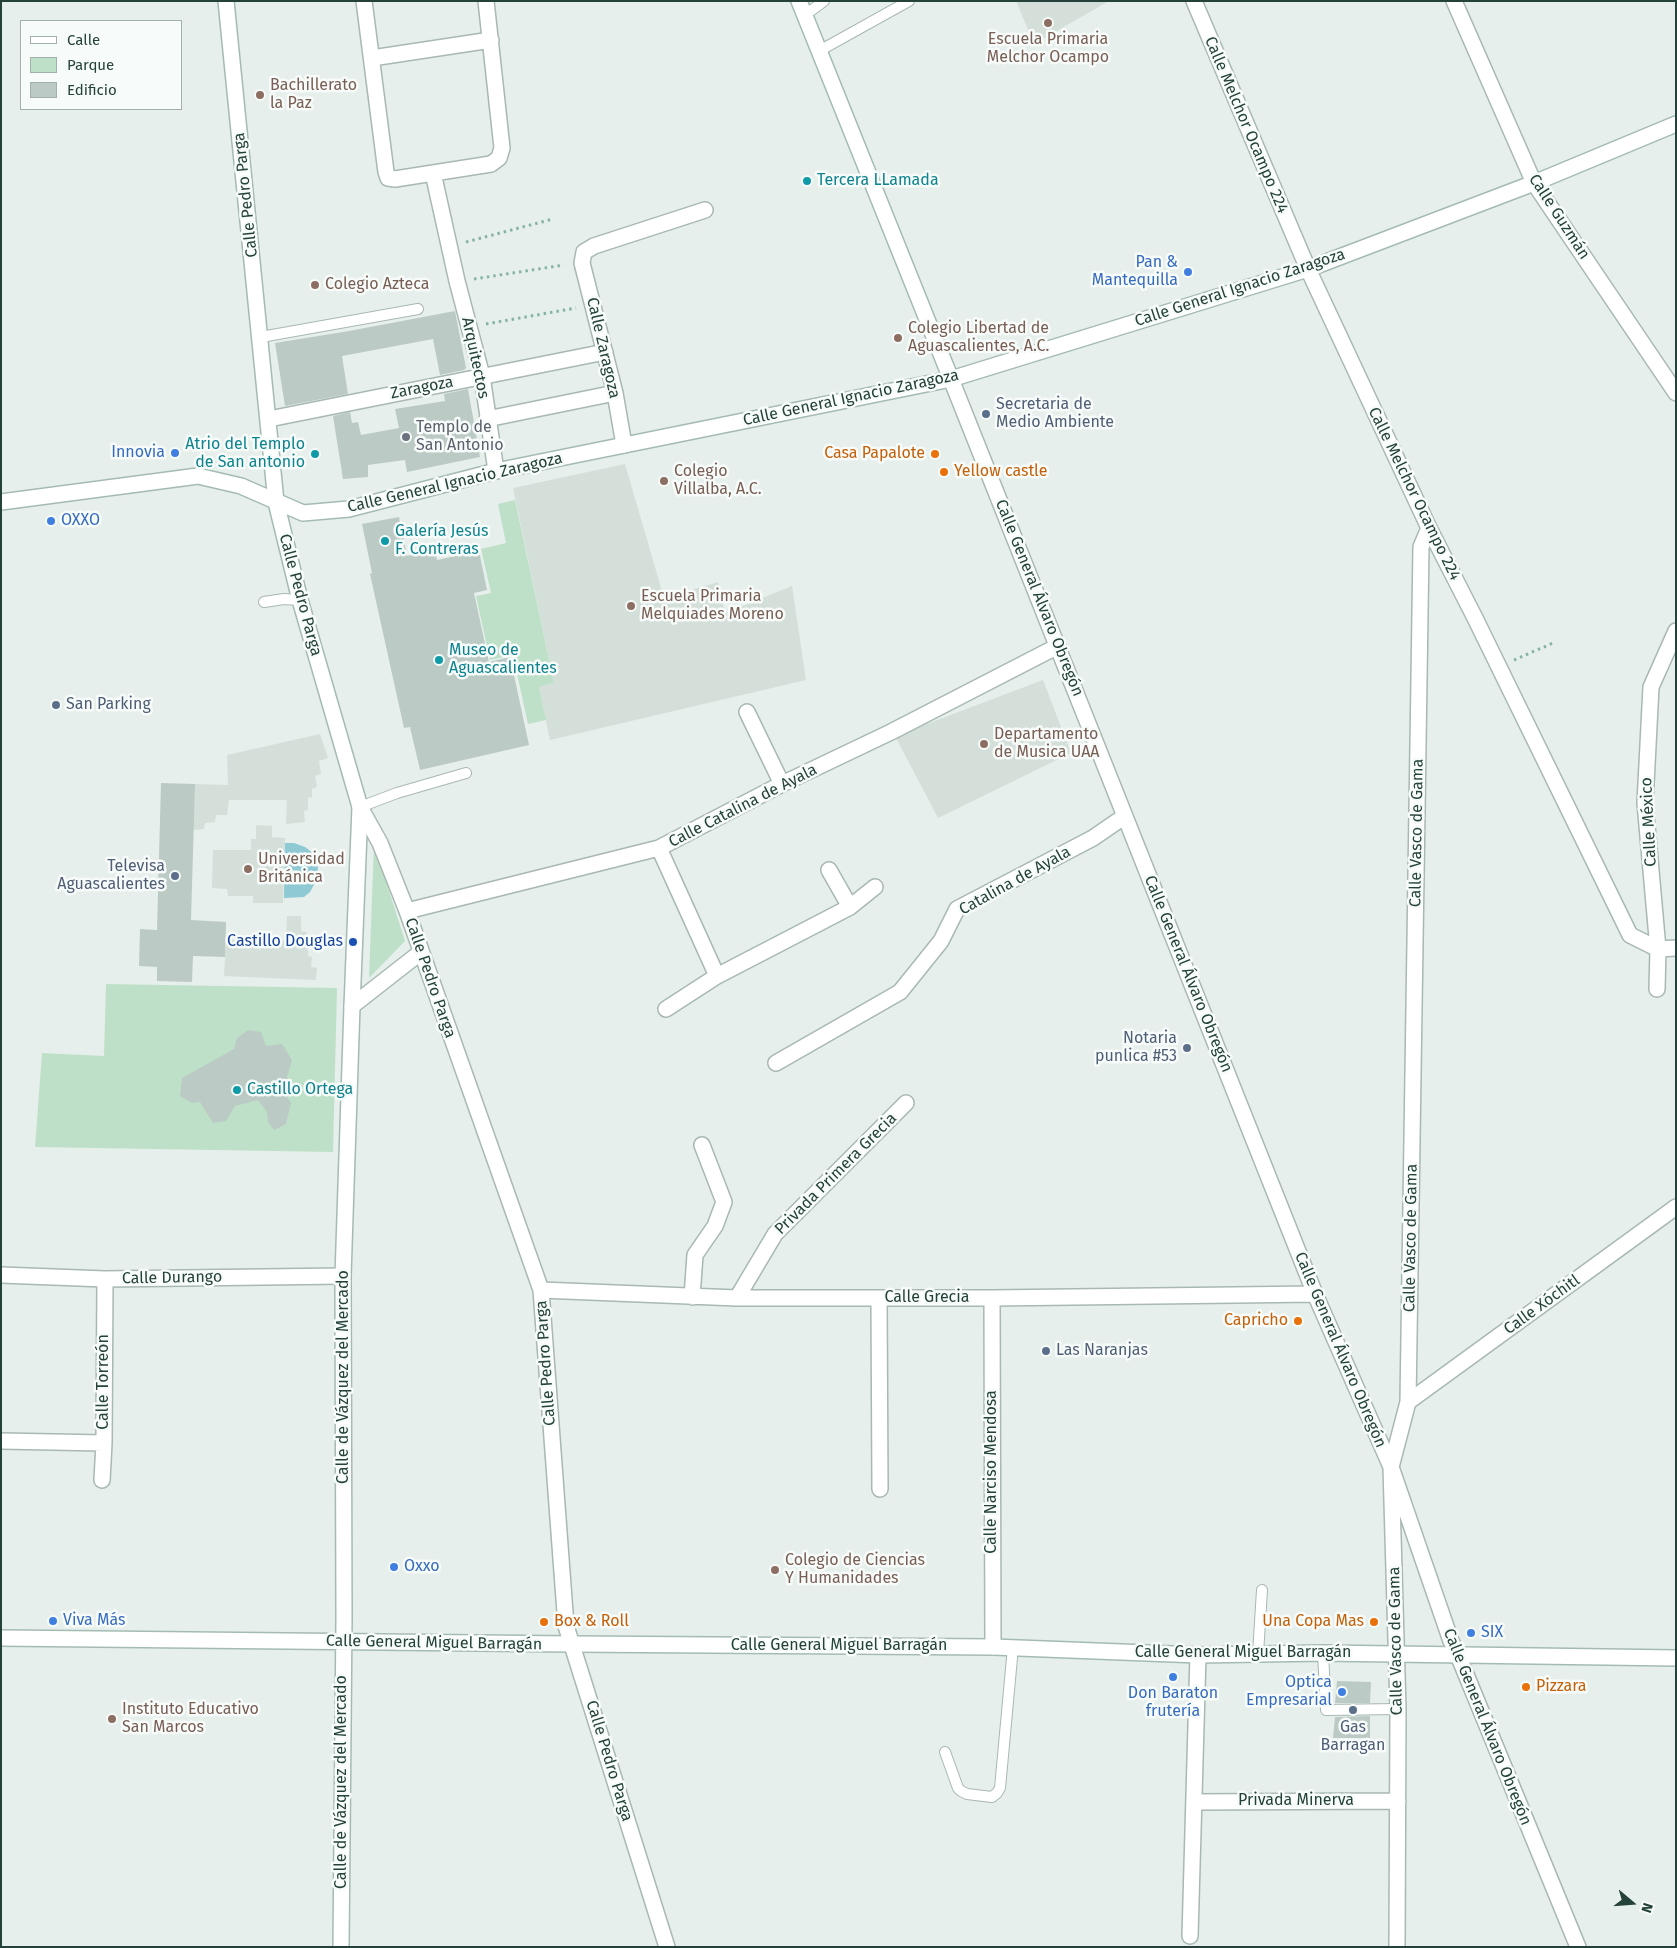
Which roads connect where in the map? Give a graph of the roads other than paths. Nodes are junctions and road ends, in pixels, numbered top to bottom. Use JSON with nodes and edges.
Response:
{"nodes":[{"id":1,"x":226,"y":1,"type":"edge"},
{"id":2,"x":364,"y":1,"type":"edge"},
{"id":3,"x":486,"y":1,"type":"edge"},
{"id":4,"x":824,"y":1,"type":"edge"},
{"id":5,"x":909,"y":1,"type":"edge"},
{"id":6,"x":1194,"y":1,"type":"edge"},
{"id":7,"x":1454,"y":1,"type":"edge"},
{"id":8,"x":802,"y":8,"type":"edge"},
{"id":9,"x":491,"y":40,"type":"junction"},
{"id":10,"x":820,"y":51,"type":"junction"},
{"id":11,"x":372,"y":58,"type":"junction"},
{"id":12,"x":1676,"y":124,"type":"edge"},
{"id":13,"x":433,"y":173,"type":"junction"},
{"id":14,"x":1534,"y":183,"type":"junction"},
{"id":15,"x":705,"y":210,"type":"dead end"},
{"id":16,"x":1308,"y":269,"type":"junction"},
{"id":17,"x":418,"y":309,"type":"dead end"},
{"id":18,"x":261,"y":336,"type":"junction"},
{"id":19,"x":606,"y":352,"type":"junction"},
{"id":20,"x":482,"y":376,"type":"junction"},
{"id":21,"x":952,"y":379,"type":"junction"},
{"id":22,"x":615,"y":393,"type":"junction"},
{"id":23,"x":1676,"y":393,"type":"edge"},
{"id":24,"x":269,"y":419,"type":"junction"},
{"id":25,"x":487,"y":419,"type":"junction"},
{"id":26,"x":624,"y":445,"type":"junction"},
{"id":27,"x":496,"y":471,"type":"junction"},
{"id":28,"x":1,"y":502,"type":"edge"},
{"id":29,"x":276,"y":502,"type":"junction"},
{"id":30,"x":1428,"y":528,"type":"junction"},
{"id":31,"x":300,"y":600,"type":"junction"},
{"id":32,"x":264,"y":602,"type":"dead end"},
{"id":33,"x":1676,"y":631,"type":"edge"},
{"id":34,"x":1058,"y":646,"type":"junction"},
{"id":35,"x":747,"y":712,"type":"dead end"},
{"id":36,"x":466,"y":773,"type":"dead end"},
{"id":37,"x":782,"y":784,"type":"junction"},
{"id":38,"x":360,"y":807,"type":"junction"},
{"id":39,"x":1125,"y":816,"type":"junction"},
{"id":40,"x":659,"y":848,"type":"junction"},
{"id":41,"x":829,"y":870,"type":"dead end"},
{"id":42,"x":875,"y":887,"type":"dead end"},
{"id":43,"x":850,"y":907,"type":"junction"},
{"id":44,"x":407,"y":911,"type":"junction"},
{"id":45,"x":1676,"y":948,"type":"edge"},
{"id":46,"x":1658,"y":949,"type":"junction"},
{"id":47,"x":421,"y":952,"type":"junction"},
{"id":48,"x":717,"y":976,"type":"junction"},
{"id":49,"x":1657,"y":989,"type":"dead end"},
{"id":50,"x":352,"y":1006,"type":"junction"},
{"id":51,"x":666,"y":1009,"type":"dead end"},
{"id":52,"x":776,"y":1063,"type":"dead end"},
{"id":53,"x":906,"y":1103,"type":"dead end"},
{"id":54,"x":702,"y":1145,"type":"dead end"},
{"id":55,"x":1676,"y":1208,"type":"edge"},
{"id":56,"x":1,"y":1275,"type":"edge"},
{"id":57,"x":343,"y":1276,"type":"junction"},
{"id":58,"x":104,"y":1279,"type":"junction"},
{"id":59,"x":541,"y":1290,"type":"junction"},
{"id":60,"x":1314,"y":1294,"type":"junction"},
{"id":61,"x":692,"y":1297,"type":"junction"},
{"id":62,"x":737,"y":1298,"type":"junction"},
{"id":63,"x":879,"y":1298,"type":"junction"},
{"id":64,"x":992,"y":1298,"type":"junction"},
{"id":65,"x":1408,"y":1402,"type":"junction"},
{"id":66,"x":1,"y":1441,"type":"edge"},
{"id":67,"x":104,"y":1443,"type":"junction"},
{"id":68,"x":1391,"y":1467,"type":"junction"},
{"id":69,"x":102,"y":1480,"type":"dead end"},
{"id":70,"x":880,"y":1489,"type":"dead end"},
{"id":71,"x":1262,"y":1590,"type":"dead end"},
{"id":72,"x":1,"y":1638,"type":"edge"},
{"id":73,"x":343,"y":1642,"type":"junction"},
{"id":74,"x":572,"y":1644,"type":"junction"},
{"id":75,"x":993,"y":1647,"type":"junction"},
{"id":76,"x":1013,"y":1647,"type":"junction"},
{"id":77,"x":1323,"y":1653,"type":"junction"},
{"id":78,"x":1258,"y":1654,"type":"junction"},
{"id":79,"x":1198,"y":1655,"type":"junction"},
{"id":80,"x":1397,"y":1655,"type":"junction"},
{"id":81,"x":1458,"y":1655,"type":"junction"},
{"id":82,"x":1676,"y":1658,"type":"edge"},
{"id":83,"x":1398,"y":1709,"type":"junction"},
{"id":84,"x":945,"y":1752,"type":"dead end"},
{"id":85,"x":1398,"y":1801,"type":"junction"},
{"id":86,"x":1194,"y":1802,"type":"junction"},
{"id":87,"x":1190,"y":1936,"type":"dead end"},
{"id":88,"x":341,"y":1947,"type":"edge"},
{"id":89,"x":667,"y":1947,"type":"edge"},
{"id":90,"x":1397,"y":1947,"type":"edge"},
{"id":91,"x":1578,"y":1947,"type":"edge"}],
"edges":[{"from":1,"to":18,"type":"street","name":"Calle Pedro Parga"},
{"from":2,"to":11,"type":"street"},
{"from":3,"to":9,"type":"street"},
{"from":4,"to":8,"type":"lane"},
{"from":5,"to":10,"type":"lane"},
{"from":6,"to":16,"type":"street","name":"Calle Melchor Ocampo 224"},
{"from":7,"to":14,"type":"street","name":"Calle Guzmán"},
{"from":8,"to":10,"type":"street","name":"Calle General Álvaro Obregón"},
{"from":9,"to":11,"type":"street"},
{"from":9,"to":13,"type":"street"},
{"from":10,"to":21,"type":"street","name":"Calle General Álvaro Obregón"},
{"from":11,"to":13,"type":"street"},
{"from":12,"to":14,"type":"street","name":"Calle General Ignacio Zaragoza"},
{"from":13,"to":20,"type":"street","name":"Arquitectos"},
{"from":14,"to":16,"type":"street","name":"Calle General Ignacio Zaragoza"},
{"from":14,"to":23,"type":"street","name":"Calle Guzmán"},
{"from":15,"to":19,"type":"street","name":"Calle Zaragoza"},
{"from":16,"to":21,"type":"street","name":"Calle General Ignacio Zaragoza"},
{"from":16,"to":30,"type":"street","name":"Calle Melchor Ocampo 224"},
{"from":17,"to":18,"type":"lane"},
{"from":18,"to":24,"type":"street","name":"Calle Pedro Parga"},
{"from":19,"to":20,"type":"street","name":"Zaragoza"},
{"from":19,"to":22,"type":"street","name":"Calle Zaragoza"},
{"from":20,"to":24,"type":"street","name":"Zaragoza"},
{"from":20,"to":25,"type":"street","name":"Arquitectos"},
{"from":21,"to":26,"type":"street","name":"Calle General Ignacio Zaragoza"},
{"from":21,"to":34,"type":"street","name":"Calle General Álvaro Obregón"},
{"from":22,"to":25,"type":"street"},
{"from":22,"to":26,"type":"street","name":"Calle Zaragoza"},
{"from":24,"to":29,"type":"street","name":"Calle Pedro Parga"},
{"from":25,"to":27,"type":"street","name":"Arquitectos"},
{"from":26,"to":27,"type":"street","name":"Calle General Ignacio Zaragoza"},
{"from":27,"to":29,"type":"street","name":"Calle General Ignacio Zaragoza"},
{"from":28,"to":29,"type":"street","name":"Calle General Ignacio Zaragoza"},
{"from":29,"to":31,"type":"street","name":"Calle Pedro Parga"},
{"from":30,"to":46,"type":"street","name":"Calle Melchor Ocampo 224"},
{"from":30,"to":65,"type":"street","name":"Calle Vasco de Gama"},
{"from":31,"to":32,"type":"lane"},
{"from":31,"to":38,"type":"street","name":"Calle Pedro Parga"},
{"from":33,"to":46,"type":"street","name":"Calle México"},
{"from":34,"to":37,"type":"street","name":"Calle Catalina de Ayala"},
{"from":34,"to":39,"type":"street","name":"Calle General Álvaro Obregón"},
{"from":35,"to":37,"type":"street"},
{"from":36,"to":38,"type":"lane"},
{"from":37,"to":40,"type":"street","name":"Calle Catalina de Ayala"},
{"from":38,"to":44,"type":"street","name":"Calle Pedro Parga"},
{"from":38,"to":50,"type":"street","name":"Calle de Vázquez del Mercado"},
{"from":39,"to":52,"type":"street","name":"Catalina de Ayala"},
{"from":39,"to":60,"type":"street","name":"Calle General Álvaro Obregón"},
{"from":40,"to":44,"type":"street","name":"Calle Catalina de Ayala"},
{"from":40,"to":48,"type":"street"},
{"from":41,"to":43,"type":"street"},
{"from":42,"to":43,"type":"street"},
{"from":43,"to":48,"type":"street"},
{"from":44,"to":47,"type":"street","name":"Calle Pedro Parga"},
{"from":45,"to":46,"type":"street","name":"Calle Melchor Ocampo 224"},
{"from":46,"to":49,"type":"street","name":"Calle México"},
{"from":47,"to":50,"type":"street"},
{"from":47,"to":59,"type":"street","name":"Calle Pedro Parga"},
{"from":48,"to":51,"type":"street"},
{"from":50,"to":57,"type":"street","name":"Calle de Vázquez del Mercado"},
{"from":53,"to":62,"type":"street","name":"Privada Primera Grecia"},
{"from":54,"to":61,"type":"street"},
{"from":55,"to":65,"type":"street","name":"Calle Xóchitl"},
{"from":56,"to":58,"type":"street","name":"Calle Durango"},
{"from":57,"to":58,"type":"street","name":"Calle Durango"},
{"from":57,"to":73,"type":"street","name":"Calle de Vázquez del Mercado"},
{"from":58,"to":67,"type":"street","name":"Calle Torreón"},
{"from":59,"to":61,"type":"street","name":"Calle Grecia"},
{"from":59,"to":74,"type":"street","name":"Calle Pedro Parga"},
{"from":60,"to":64,"type":"street","name":"Calle Grecia"},
{"from":60,"to":68,"type":"street","name":"Calle General Álvaro Obregón"},
{"from":61,"to":62,"type":"street","name":"Calle Grecia"},
{"from":62,"to":63,"type":"street","name":"Calle Grecia"},
{"from":63,"to":64,"type":"street","name":"Calle Grecia"},
{"from":63,"to":70,"type":"street"},
{"from":64,"to":75,"type":"street","name":"Calle Narciso Mendosa"},
{"from":65,"to":68,"type":"street","name":"Calle Vasco de Gama"},
{"from":66,"to":67,"type":"street","name":"Calle Torreón"},
{"from":67,"to":69,"type":"street"},
{"from":68,"to":80,"type":"street","name":"Calle Vasco de Gama"},
{"from":68,"to":81,"type":"street","name":"Calle General Álvaro Obregón"},
{"from":71,"to":78,"type":"lane"},
{"from":72,"to":73,"type":"street","name":"Calle General Miguel Barragán"},
{"from":73,"to":74,"type":"street","name":"Calle General Miguel Barragán"},
{"from":73,"to":88,"type":"street","name":"Calle de Vázquez del Mercado"},
{"from":74,"to":75,"type":"street","name":"Calle General Miguel Barragán"},
{"from":74,"to":89,"type":"street","name":"Calle Pedro Parga"},
{"from":75,"to":76,"type":"street","name":"Calle General Miguel Barragán"},
{"from":76,"to":79,"type":"street","name":"Calle General Miguel Barragán"},
{"from":76,"to":84,"type":"lane"},
{"from":77,"to":78,"type":"street","name":"Calle General Miguel Barragán"},
{"from":77,"to":80,"type":"street","name":"Calle General Miguel Barragán"},
{"from":77,"to":83,"type":"lane"},
{"from":78,"to":79,"type":"street","name":"Calle General Miguel Barragán"},
{"from":79,"to":86,"type":"street"},
{"from":80,"to":81,"type":"street","name":"Calle General Miguel Barragán"},
{"from":80,"to":83,"type":"street","name":"Calle Vasco de Gama"},
{"from":81,"to":82,"type":"street","name":"Calle General Miguel Barragán"},
{"from":81,"to":91,"type":"street","name":"Calle General Álvaro Obregón"},
{"from":83,"to":85,"type":"street","name":"Calle Vasco de Gama"},
{"from":85,"to":86,"type":"street","name":"Privada Minerva"},
{"from":85,"to":90,"type":"street","name":"Calle Vasco de Gama"},
{"from":86,"to":87,"type":"street"}]}
